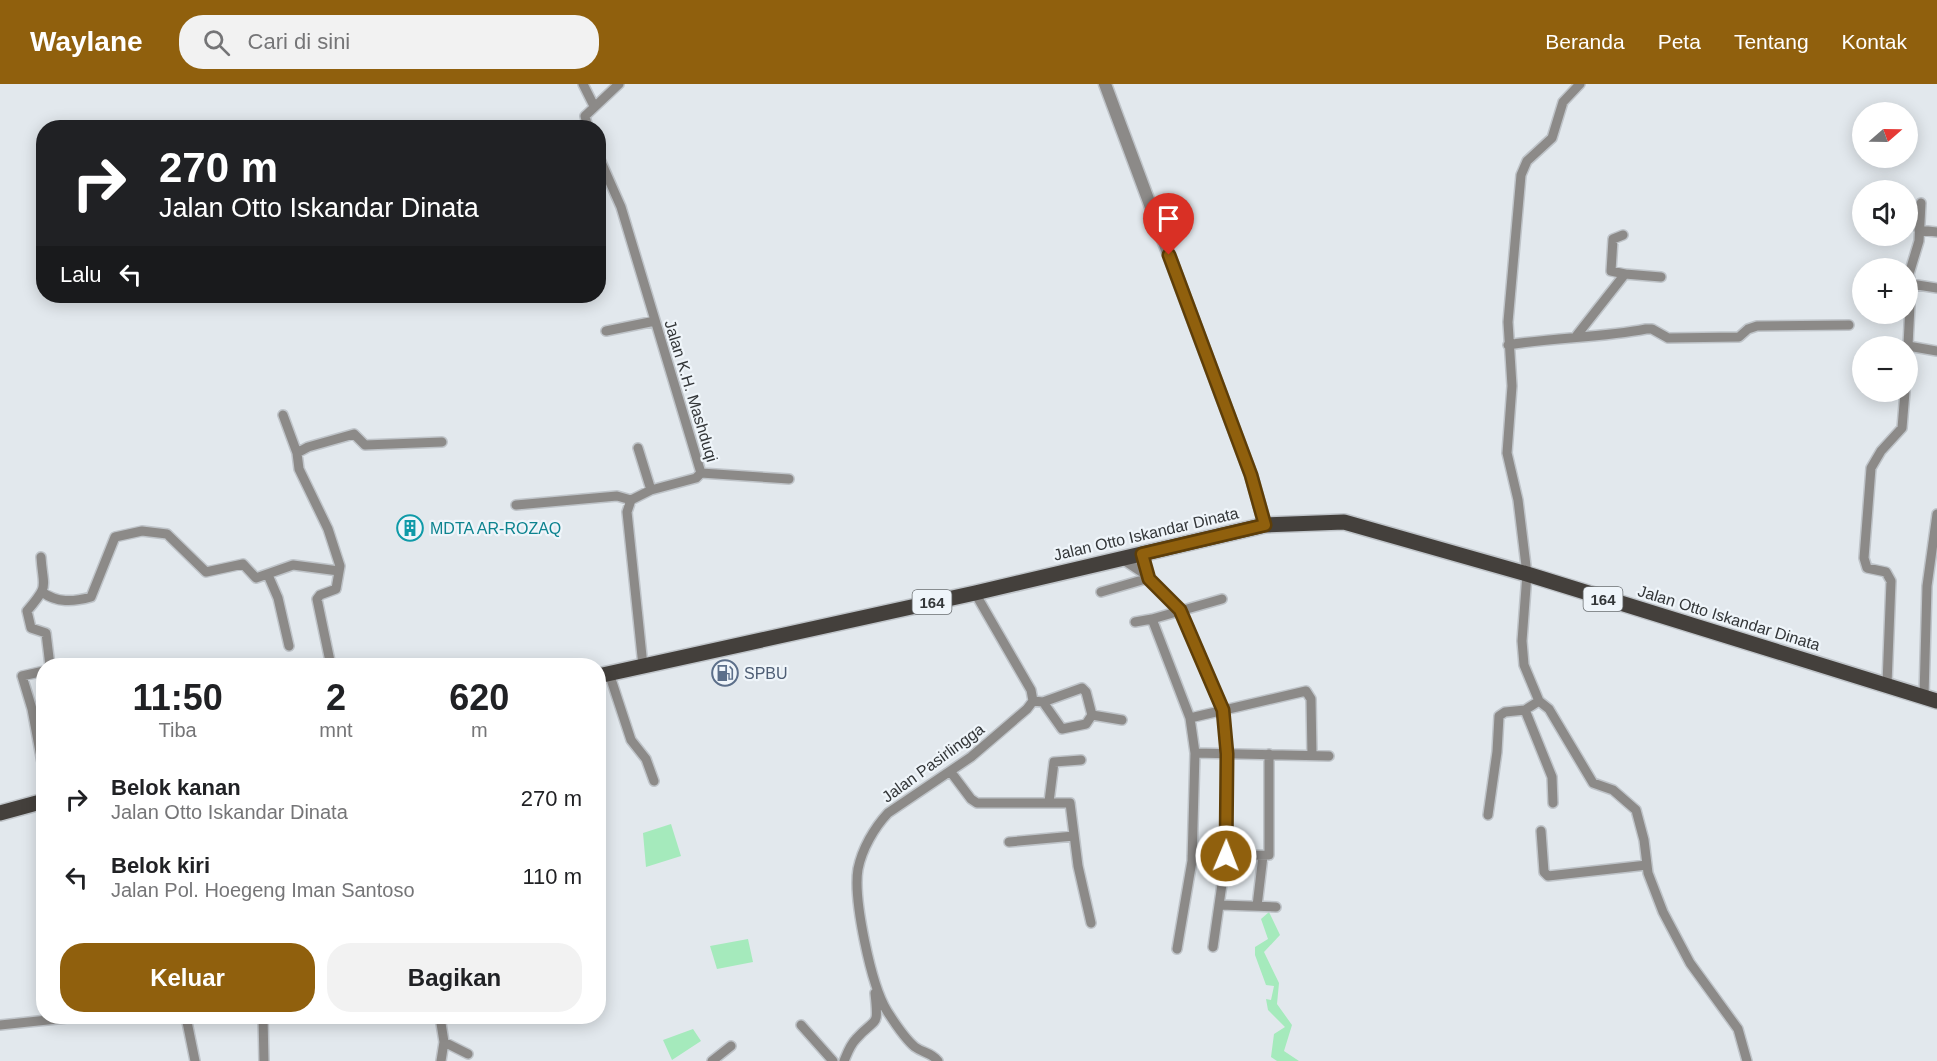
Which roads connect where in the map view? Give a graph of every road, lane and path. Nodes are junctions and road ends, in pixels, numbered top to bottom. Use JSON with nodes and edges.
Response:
{"nodes":[{"id":1,"x":583,"y":84,"type":"edge"},
{"id":2,"x":619,"y":84,"type":"edge"},
{"id":3,"x":1105,"y":84,"type":"edge"},
{"id":4,"x":1580,"y":84,"type":"edge"},
{"id":5,"x":594,"y":106,"type":"junction"},
{"id":6,"x":586,"y":120,"type":"edge"},
{"id":7,"x":606,"y":173,"type":"edge"},
{"id":8,"x":1921,"y":203,"type":"dead end"},
{"id":9,"x":1919,"y":230,"type":"junction"},
{"id":10,"x":1937,"y":232,"type":"edge"},
{"id":11,"x":1623,"y":235,"type":"dead end"},
{"id":12,"x":1914,"y":258,"type":"edge"},
{"id":13,"x":1625,"y":274,"type":"junction"},
{"id":14,"x":1661,"y":277,"type":"dead end"},
{"id":15,"x":1918,"y":285,"type":"edge"},
{"id":16,"x":1937,"y":288,"type":"edge"},
{"id":17,"x":654,"y":321,"type":"junction"},
{"id":18,"x":1849,"y":325,"type":"dead end"},
{"id":19,"x":606,"y":331,"type":"dead end"},
{"id":20,"x":1577,"y":335,"type":"junction"},
{"id":21,"x":1508,"y":345,"type":"junction"},
{"id":22,"x":1918,"y":348,"type":"edge"},
{"id":23,"x":1937,"y":351,"type":"edge"},
{"id":24,"x":1904,"y":402,"type":"edge"},
{"id":25,"x":283,"y":415,"type":"dead end"},
{"id":26,"x":442,"y":442,"type":"dead end"},
{"id":27,"x":638,"y":448,"type":"dead end"},
{"id":28,"x":297,"y":453,"type":"junction"},
{"id":29,"x":701,"y":473,"type":"junction"},
{"id":30,"x":789,"y":479,"type":"dead end"},
{"id":31,"x":651,"y":490,"type":"junction"},
{"id":32,"x":631,"y":500,"type":"junction"},
{"id":33,"x":516,"y":505,"type":"dead end"},
{"id":34,"x":1937,"y":514,"type":"edge"},
{"id":35,"x":1265,"y":525,"type":"junction"},
{"id":36,"x":1142,"y":554,"type":"junction"},
{"id":37,"x":40,"y":557,"type":"dead end"},
{"id":38,"x":1122,"y":559,"type":"junction"},
{"id":39,"x":339,"y":571,"type":"junction"},
{"id":40,"x":1527,"y":574,"type":"junction"},
{"id":41,"x":268,"y":575,"type":"junction"},
{"id":42,"x":1149,"y":578,"type":"junction"},
{"id":43,"x":42,"y":592,"type":"junction"},
{"id":44,"x":1101,"y":592,"type":"dead end"},
{"id":45,"x":975,"y":593,"type":"junction"},
{"id":46,"x":1222,"y":599,"type":"dead end"},
{"id":47,"x":1180,"y":610,"type":"junction"},
{"id":48,"x":1152,"y":619,"type":"junction"},
{"id":49,"x":1135,"y":622,"type":"dead end"},
{"id":50,"x":289,"y":646,"type":"dead end"},
{"id":51,"x":49,"y":658,"type":"edge"},
{"id":52,"x":329,"y":658,"type":"edge"},
{"id":53,"x":643,"y":666,"type":"junction"},
{"id":54,"x":36,"y":672,"type":"edge"},
{"id":55,"x":606,"y":674,"type":"edge"},
{"id":56,"x":606,"y":679,"type":"edge"},
{"id":57,"x":1887,"y":684,"type":"junction"},
{"id":58,"x":1930,"y":699,"type":"edge"},
{"id":59,"x":1033,"y":701,"type":"junction"},
{"id":60,"x":1539,"y":701,"type":"junction"},
{"id":61,"x":1043,"y":702,"type":"junction"},
{"id":62,"x":1223,"y":710,"type":"junction"},
{"id":63,"x":1525,"y":710,"type":"junction"},
{"id":64,"x":1092,"y":715,"type":"junction"},
{"id":65,"x":1191,"y":718,"type":"junction"},
{"id":66,"x":1122,"y":720,"type":"dead end"},
{"id":67,"x":36,"y":730,"type":"edge"},
{"id":68,"x":1195,"y":753,"type":"junction"},
{"id":69,"x":1227,"y":754,"type":"junction"},
{"id":70,"x":1269,"y":754,"type":"junction"},
{"id":71,"x":1312,"y":755,"type":"junction"},
{"id":72,"x":1329,"y":756,"type":"dead end"},
{"id":73,"x":1081,"y":760,"type":"dead end"},
{"id":74,"x":950,"y":771,"type":"junction"},
{"id":75,"x":654,"y":781,"type":"dead end"},
{"id":76,"x":1049,"y":802,"type":"junction"},
{"id":77,"x":36,"y":803,"type":"edge"},
{"id":78,"x":1553,"y":803,"type":"dead end"},
{"id":79,"x":0,"y":813,"type":"edge"},
{"id":80,"x":1488,"y":815,"type":"dead end"},
{"id":81,"x":1541,"y":831,"type":"dead end"},
{"id":82,"x":1074,"y":836,"type":"junction"},
{"id":83,"x":1009,"y":842,"type":"dead end"},
{"id":84,"x":1192,"y":856,"type":"junction"},
{"id":85,"x":1226,"y":856,"type":"junction"},
{"id":86,"x":1263,"y":856,"type":"junction"},
{"id":87,"x":1647,"y":864,"type":"junction"},
{"id":88,"x":1220,"y":905,"type":"junction"},
{"id":89,"x":1257,"y":906,"type":"junction"},
{"id":90,"x":1276,"y":907,"type":"dead end"},
{"id":91,"x":1091,"y":923,"type":"dead end"},
{"id":92,"x":1213,"y":948,"type":"dead end"},
{"id":93,"x":1177,"y":949,"type":"dead end"},
{"id":94,"x":874,"y":985,"type":"junction"},
{"id":95,"x":36,"y":1021,"type":"edge"},
{"id":96,"x":187,"y":1024,"type":"edge"},
{"id":97,"x":263,"y":1024,"type":"edge"},
{"id":98,"x":441,"y":1024,"type":"edge"},
{"id":99,"x":0,"y":1025,"type":"edge"},
{"id":100,"x":801,"y":1025,"type":"dead end"},
{"id":101,"x":444,"y":1042,"type":"junction"},
{"id":102,"x":731,"y":1046,"type":"dead end"},
{"id":103,"x":468,"y":1054,"type":"dead end"},
{"id":104,"x":195,"y":1061,"type":"edge"},
{"id":105,"x":264,"y":1061,"type":"edge"},
{"id":106,"x":441,"y":1061,"type":"edge"},
{"id":107,"x":711,"y":1061,"type":"edge"},
{"id":108,"x":833,"y":1061,"type":"edge"},
{"id":109,"x":843,"y":1061,"type":"edge"},
{"id":110,"x":938,"y":1061,"type":"edge"},
{"id":111,"x":1747,"y":1061,"type":"edge"}],
"edges":[{"from":1,"to":5,"type":"street"},
{"from":2,"to":5,"type":"street"},
{"from":3,"to":35,"type":"street"},
{"from":4,"to":21,"type":"street"},
{"from":5,"to":6,"type":"street"},
{"from":7,"to":17,"type":"street","name":"Jalan K.H. Mashduqi"},
{"from":8,"to":9,"type":"street"},
{"from":9,"to":10,"type":"street"},
{"from":9,"to":12,"type":"street"},
{"from":11,"to":13,"type":"street"},
{"from":13,"to":14,"type":"street"},
{"from":13,"to":20,"type":"street"},
{"from":15,"to":16,"type":"street"},
{"from":17,"to":19,"type":"street"},
{"from":17,"to":29,"type":"street","name":"Jalan K.H. Mashduqi"},
{"from":18,"to":20,"type":"street"},
{"from":20,"to":21,"type":"street"},
{"from":21,"to":40,"type":"street"},
{"from":22,"to":23,"type":"street"},
{"from":24,"to":57,"type":"street"},
{"from":25,"to":28,"type":"street"},
{"from":26,"to":28,"type":"street"},
{"from":27,"to":31,"type":"street"},
{"from":28,"to":39,"type":"street"},
{"from":29,"to":30,"type":"street"},
{"from":29,"to":31,"type":"street","name":"Jalan K.H. Mashduqi"},
{"from":31,"to":32,"type":"street","name":"Jalan K.H. Mashduqi"},
{"from":32,"to":33,"type":"street"},
{"from":32,"to":53,"type":"street"},
{"from":34,"to":58,"type":"street"},
{"from":35,"to":36,"type":"main road","name":"Jalan Otto Iskandar Dinata","number":"164"},
{"from":35,"to":40,"type":"main road","name":"Jalan Otto Iskandar Dinata","number":"164"},
{"from":36,"to":38,"type":"main road","name":"Jalan Otto Iskandar Dinata","number":"164"},
{"from":36,"to":42,"type":"street"},
{"from":37,"to":43,"type":"street"},
{"from":38,"to":42,"type":"street"},
{"from":38,"to":45,"type":"main road","name":"Jalan Otto Iskandar Dinata","number":"164"},
{"from":39,"to":41,"type":"street"},
{"from":39,"to":52,"type":"street"},
{"from":40,"to":57,"type":"main road","name":"Jalan Otto Iskandar Dinata","number":"164"},
{"from":40,"to":60,"type":"street"},
{"from":41,"to":43,"type":"street"},
{"from":41,"to":50,"type":"street"},
{"from":42,"to":44,"type":"street"},
{"from":42,"to":47,"type":"street"},
{"from":43,"to":51,"type":"street"},
{"from":45,"to":53,"type":"main road","name":"Jalan Otto Iskandar Dinata","number":"164"},
{"from":45,"to":59,"type":"street"},
{"from":46,"to":47,"type":"street"},
{"from":47,"to":48,"type":"street"},
{"from":47,"to":62,"type":"street"},
{"from":48,"to":49,"type":"street"},
{"from":48,"to":65,"type":"street"},
{"from":53,"to":55,"type":"main road","name":"Jalan Otto Iskandar Dinata","number":"164"},
{"from":54,"to":67,"type":"street"},
{"from":56,"to":75,"type":"street"},
{"from":57,"to":58,"type":"main road","name":"Jalan Otto Iskandar Dinata","number":"164"},
{"from":59,"to":61,"type":"street"},
{"from":59,"to":74,"type":"street","name":"Jalan Pasirlingga"},
{"from":60,"to":63,"type":"street"},
{"from":60,"to":87,"type":"street"},
{"from":61,"to":64,"type":"street"},
{"from":61,"to":64,"type":"street"},
{"from":62,"to":65,"type":"street"},
{"from":62,"to":69,"type":"street"},
{"from":62,"to":71,"type":"street"},
{"from":63,"to":78,"type":"street"},
{"from":63,"to":80,"type":"street"},
{"from":64,"to":66,"type":"street"},
{"from":65,"to":68,"type":"street"},
{"from":68,"to":69,"type":"street"},
{"from":68,"to":84,"type":"street"},
{"from":69,"to":70,"type":"street"},
{"from":69,"to":85,"type":"street"},
{"from":70,"to":71,"type":"street"},
{"from":70,"to":86,"type":"street"},
{"from":71,"to":72,"type":"street"},
{"from":73,"to":76,"type":"street"},
{"from":74,"to":76,"type":"street"},
{"from":74,"to":94,"type":"street","name":"Jalan Pasirlingga"},
{"from":76,"to":82,"type":"street"},
{"from":77,"to":79,"type":"main road"},
{"from":81,"to":87,"type":"street"},
{"from":82,"to":83,"type":"street"},
{"from":82,"to":91,"type":"street"},
{"from":84,"to":85,"type":"street"},
{"from":84,"to":93,"type":"street"},
{"from":85,"to":86,"type":"street"},
{"from":85,"to":88,"type":"street"},
{"from":86,"to":89,"type":"street"},
{"from":87,"to":111,"type":"street"},
{"from":88,"to":89,"type":"street"},
{"from":88,"to":92,"type":"street"},
{"from":89,"to":90,"type":"street"},
{"from":94,"to":109,"type":"street"},
{"from":94,"to":110,"type":"street","name":"Jalan Pasirlingga"},
{"from":95,"to":99,"type":"street"},
{"from":96,"to":104,"type":"street"},
{"from":97,"to":105,"type":"street"},
{"from":98,"to":101,"type":"street"},
{"from":100,"to":108,"type":"street"},
{"from":101,"to":103,"type":"street"},
{"from":101,"to":106,"type":"street"},
{"from":102,"to":107,"type":"street"}]}
